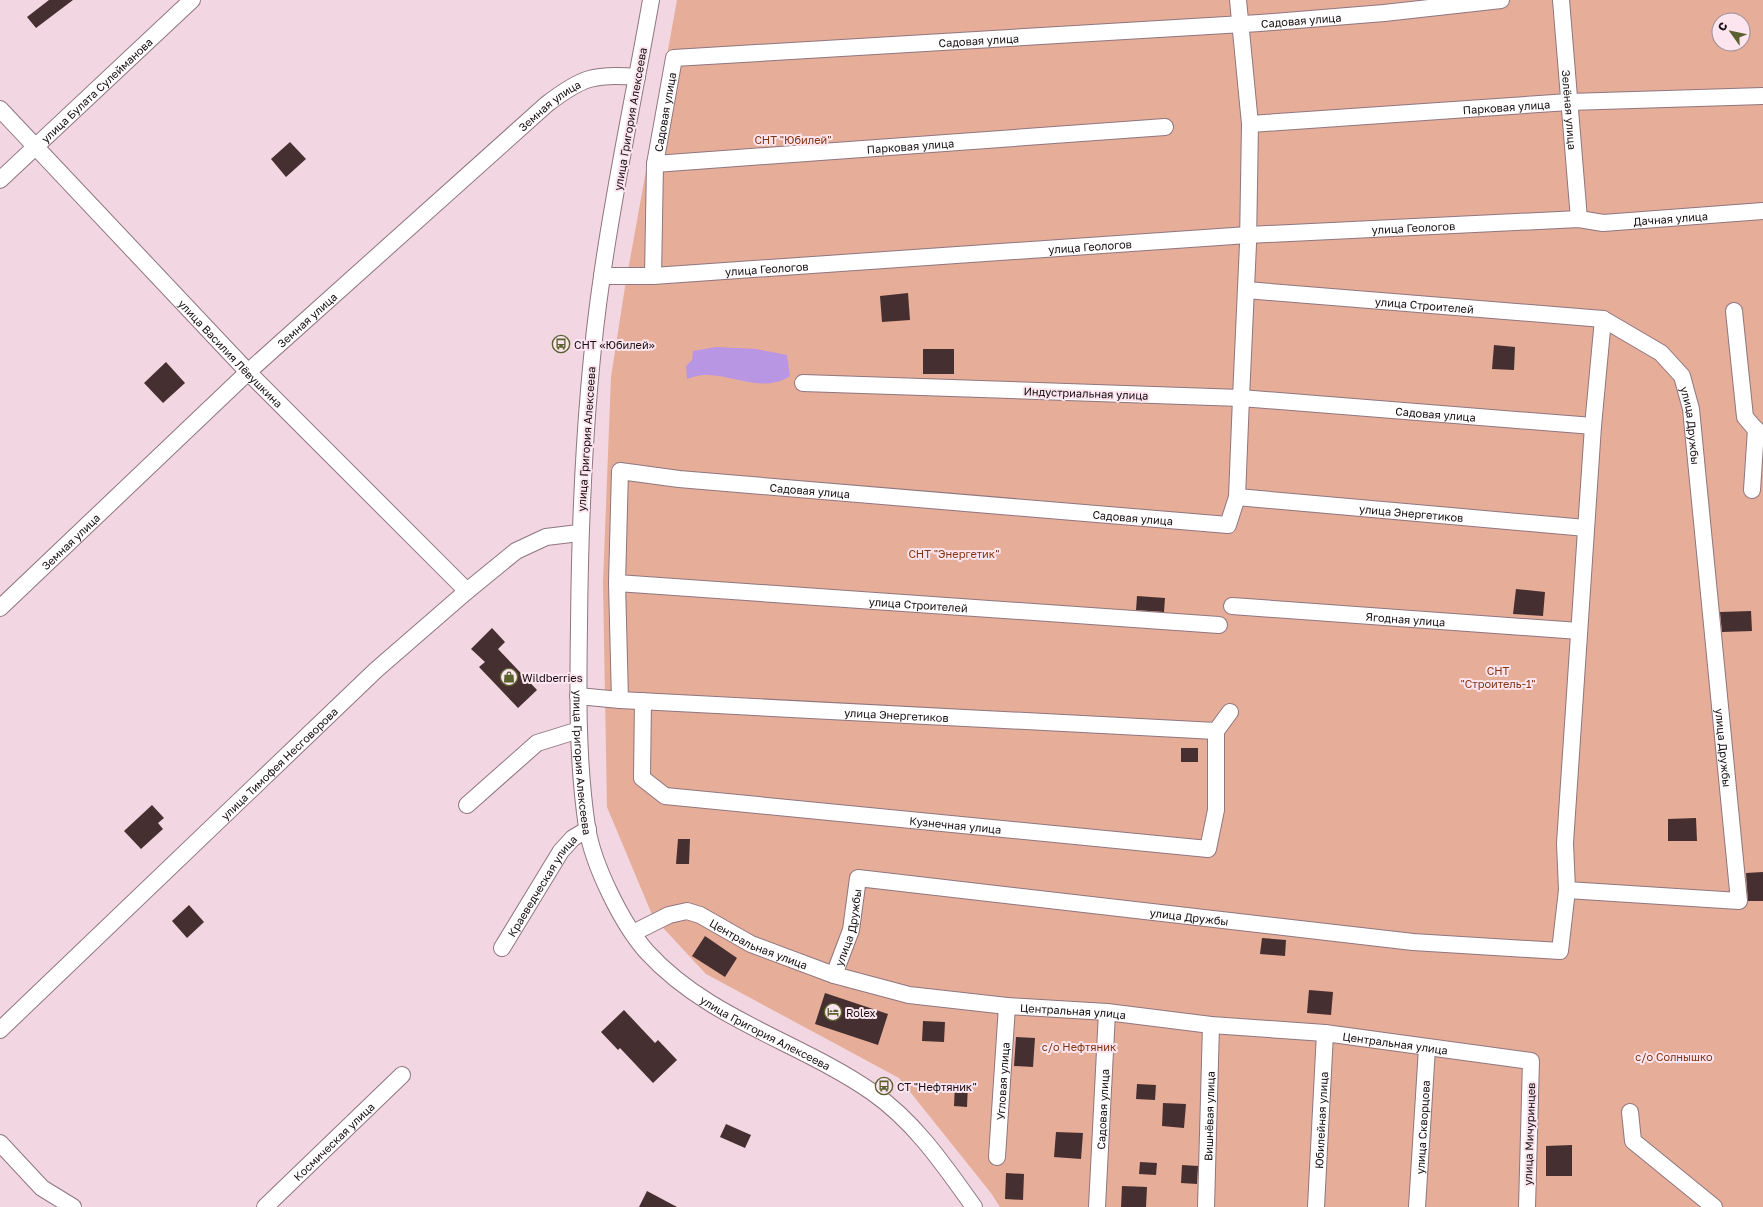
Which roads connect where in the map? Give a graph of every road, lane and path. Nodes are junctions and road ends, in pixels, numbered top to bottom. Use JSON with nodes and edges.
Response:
{"nodes":[{"id":1,"x":192,"y":0,"type":"edge"},
{"id":2,"x":651,"y":0,"type":"edge"},
{"id":3,"x":1238,"y":0,"type":"edge"},
{"id":4,"x":1501,"y":0,"type":"edge"},
{"id":5,"x":1561,"y":0,"type":"edge"},
{"id":6,"x":1241,"y":24,"type":"junction"},
{"id":7,"x":637,"y":77,"type":"junction"},
{"id":8,"x":1763,"y":96,"type":"edge"},
{"id":9,"x":1569,"y":102,"type":"junction"},
{"id":10,"x":0,"y":109,"type":"edge"},
{"id":11,"x":1250,"y":124,"type":"junction"},
{"id":12,"x":1165,"y":126,"type":"dead end"},
{"id":13,"x":36,"y":148,"type":"junction"},
{"id":14,"x":655,"y":164,"type":"junction"},
{"id":15,"x":0,"y":180,"type":"edge"},
{"id":16,"x":1763,"y":211,"type":"edge"},
{"id":17,"x":1579,"y":219,"type":"junction"},
{"id":18,"x":1248,"y":240,"type":"junction"},
{"id":19,"x":602,"y":276,"type":"junction"},
{"id":20,"x":653,"y":276,"type":"junction"},
{"id":21,"x":1246,"y":290,"type":"junction"},
{"id":22,"x":1734,"y":311,"type":"dead end"},
{"id":23,"x":1603,"y":319,"type":"junction"},
{"id":24,"x":248,"y":372,"type":"junction"},
{"id":25,"x":803,"y":383,"type":"dead end"},
{"id":26,"x":1240,"y":398,"type":"junction"},
{"id":27,"x":1593,"y":426,"type":"junction"},
{"id":28,"x":1759,"y":433,"type":"edge"},
{"id":29,"x":1752,"y":490,"type":"dead end"},
{"id":30,"x":1237,"y":497,"type":"junction"},
{"id":31,"x":1586,"y":528,"type":"junction"},
{"id":32,"x":580,"y":533,"type":"junction"},
{"id":33,"x":617,"y":583,"type":"junction"},
{"id":34,"x":467,"y":591,"type":"junction"},
{"id":35,"x":1232,"y":606,"type":"dead end"},
{"id":36,"x":0,"y":608,"type":"edge"},
{"id":37,"x":1219,"y":625,"type":"dead end"},
{"id":38,"x":1580,"y":631,"type":"junction"},
{"id":39,"x":578,"y":696,"type":"junction"},
{"id":40,"x":620,"y":700,"type":"junction"},
{"id":41,"x":643,"y":701,"type":"junction"},
{"id":42,"x":1230,"y":712,"type":"dead end"},
{"id":43,"x":579,"y":730,"type":"junction"},
{"id":44,"x":1216,"y":731,"type":"junction"},
{"id":45,"x":468,"y":805,"type":"dead end"},
{"id":46,"x":588,"y":829,"type":"junction"},
{"id":47,"x":1567,"y":890,"type":"junction"},
{"id":48,"x":633,"y":934,"type":"junction"},
{"id":49,"x":502,"y":948,"type":"dead end"},
{"id":50,"x":834,"y":975,"type":"junction"},
{"id":51,"x":1007,"y":1006,"type":"junction"},
{"id":52,"x":1107,"y":1012,"type":"junction"},
{"id":53,"x":1211,"y":1025,"type":"junction"},
{"id":54,"x":0,"y":1030,"type":"edge"},
{"id":55,"x":1325,"y":1033,"type":"junction"},
{"id":56,"x":1427,"y":1048,"type":"junction"},
{"id":57,"x":1531,"y":1061,"type":"joint"},
{"id":58,"x":402,"y":1074,"type":"dead end"},
{"id":59,"x":1630,"y":1112,"type":"dead end"},
{"id":60,"x":0,"y":1143,"type":"edge"},
{"id":61,"x":997,"y":1156,"type":"dead end"},
{"id":62,"x":73,"y":1207,"type":"edge"},
{"id":63,"x":265,"y":1207,"type":"edge"},
{"id":64,"x":974,"y":1207,"type":"edge"},
{"id":65,"x":1097,"y":1207,"type":"edge"},
{"id":66,"x":1206,"y":1207,"type":"edge"},
{"id":67,"x":1316,"y":1207,"type":"edge"},
{"id":68,"x":1417,"y":1207,"type":"edge"},
{"id":69,"x":1527,"y":1207,"type":"edge"},
{"id":70,"x":1714,"y":1207,"type":"edge"}],
"edges":[{"from":1,"to":13,"type":"street","name":"улица Булата Сулейманова"},
{"from":2,"to":7,"type":"street","name":"улица Григория Алексеева"},
{"from":3,"to":6,"type":"street"},
{"from":4,"to":6,"type":"street","name":"Садовая улица"},
{"from":5,"to":9,"type":"street","name":"Зелёная улица"},
{"from":6,"to":11,"type":"street"},
{"from":6,"to":14,"type":"street","name":"Садовая улица"},
{"from":7,"to":19,"type":"street","name":"улица Григория Алексеева"},
{"from":7,"to":24,"type":"street","name":"Земная улица"},
{"from":8,"to":9,"type":"street","name":"Парковая улица"},
{"from":9,"to":11,"type":"street","name":"Парковая улица"},
{"from":9,"to":17,"type":"street","name":"Зелёная улица"},
{"from":10,"to":13,"type":"street","name":"улица Василия Лёвушкина"},
{"from":11,"to":18,"type":"street"},
{"from":12,"to":14,"type":"street","name":"Парковая улица"},
{"from":13,"to":15,"type":"street","name":"улица Булата Сулейманова"},
{"from":13,"to":24,"type":"street","name":"улица Василия Лёвушкина"},
{"from":14,"to":20,"type":"street","name":"Садовая улица"},
{"from":16,"to":17,"type":"street","name":"Дачная улица"},
{"from":17,"to":18,"type":"street","name":"улица Геологов"},
{"from":18,"to":20,"type":"street","name":"улица Геологов"},
{"from":18,"to":21,"type":"street"},
{"from":19,"to":20,"type":"street","name":"улица Геологов"},
{"from":19,"to":32,"type":"street","name":"улица Григория Алексеева"},
{"from":21,"to":23,"type":"street","name":"улица Строителей"},
{"from":21,"to":26,"type":"street"},
{"from":22,"to":28,"type":"street"},
{"from":23,"to":27,"type":"street","name":"улица Дружбы"},
{"from":23,"to":47,"type":"street","name":"улица Дружбы"},
{"from":24,"to":34,"type":"street","name":"улица Василия Лёвушкина"},
{"from":24,"to":36,"type":"street","name":"Земная улица"},
{"from":25,"to":26,"type":"street","name":"Индустриальная улица"},
{"from":26,"to":27,"type":"street","name":"Садовая улица"},
{"from":26,"to":30,"type":"street"},
{"from":27,"to":31,"type":"street","name":"улица Дружбы"},
{"from":28,"to":29,"type":"street"},
{"from":30,"to":31,"type":"street","name":"улица Энергетиков"},
{"from":30,"to":33,"type":"street","name":"Садовая улица"},
{"from":31,"to":38,"type":"street","name":"улица Дружбы"},
{"from":32,"to":34,"type":"street","name":"улица Тимофея Несговорова"},
{"from":32,"to":39,"type":"street","name":"улица Григория Алексеева"},
{"from":33,"to":37,"type":"street","name":"улица Строителей"},
{"from":33,"to":40,"type":"street","name":"Садовая улица"},
{"from":34,"to":54,"type":"street","name":"улица Тимофея Несговорова"},
{"from":35,"to":38,"type":"street","name":"Ягодная улица"},
{"from":38,"to":47,"type":"street","name":"улица Дружбы"},
{"from":39,"to":40,"type":"street","name":"улица Энергетиков"},
{"from":39,"to":43,"type":"street","name":"улица Григория Алексеева"},
{"from":40,"to":41,"type":"street","name":"улица Энергетиков"},
{"from":41,"to":44,"type":"street","name":"улица Энергетиков"},
{"from":41,"to":44,"type":"street","name":"Кузнечная улица"},
{"from":42,"to":44,"type":"street"},
{"from":43,"to":45,"type":"street"},
{"from":43,"to":46,"type":"street","name":"улица Григория Алексеева"},
{"from":46,"to":48,"type":"street","name":"улица Григория Алексеева"},
{"from":46,"to":49,"type":"street","name":"Краеведческая улица"},
{"from":47,"to":50,"type":"street","name":"улица Дружбы"},
{"from":48,"to":50,"type":"street","name":"Центральная улица"},
{"from":48,"to":64,"type":"street","name":"улица Григория Алексеева"},
{"from":50,"to":51,"type":"street","name":"Центральная улица"},
{"from":51,"to":52,"type":"street","name":"Центральная улица"},
{"from":51,"to":61,"type":"street","name":"Угловая улица"},
{"from":52,"to":53,"type":"street","name":"Центральная улица"},
{"from":52,"to":65,"type":"street","name":"Садовая улица"},
{"from":53,"to":55,"type":"street","name":"Центральная улица"},
{"from":53,"to":66,"type":"street","name":"Вишнёвая улица"},
{"from":55,"to":56,"type":"street","name":"Центральная улица"},
{"from":55,"to":67,"type":"street","name":"Юбилейная улица"},
{"from":56,"to":57,"type":"street","name":"Центральная улица"},
{"from":56,"to":68,"type":"street","name":"улица Скворцова"},
{"from":57,"to":69,"type":"street","name":"улица Мичуринцев"},
{"from":58,"to":63,"type":"street","name":"Космическая улица"},
{"from":59,"to":70,"type":"street"},
{"from":60,"to":62,"type":"street"}]}
